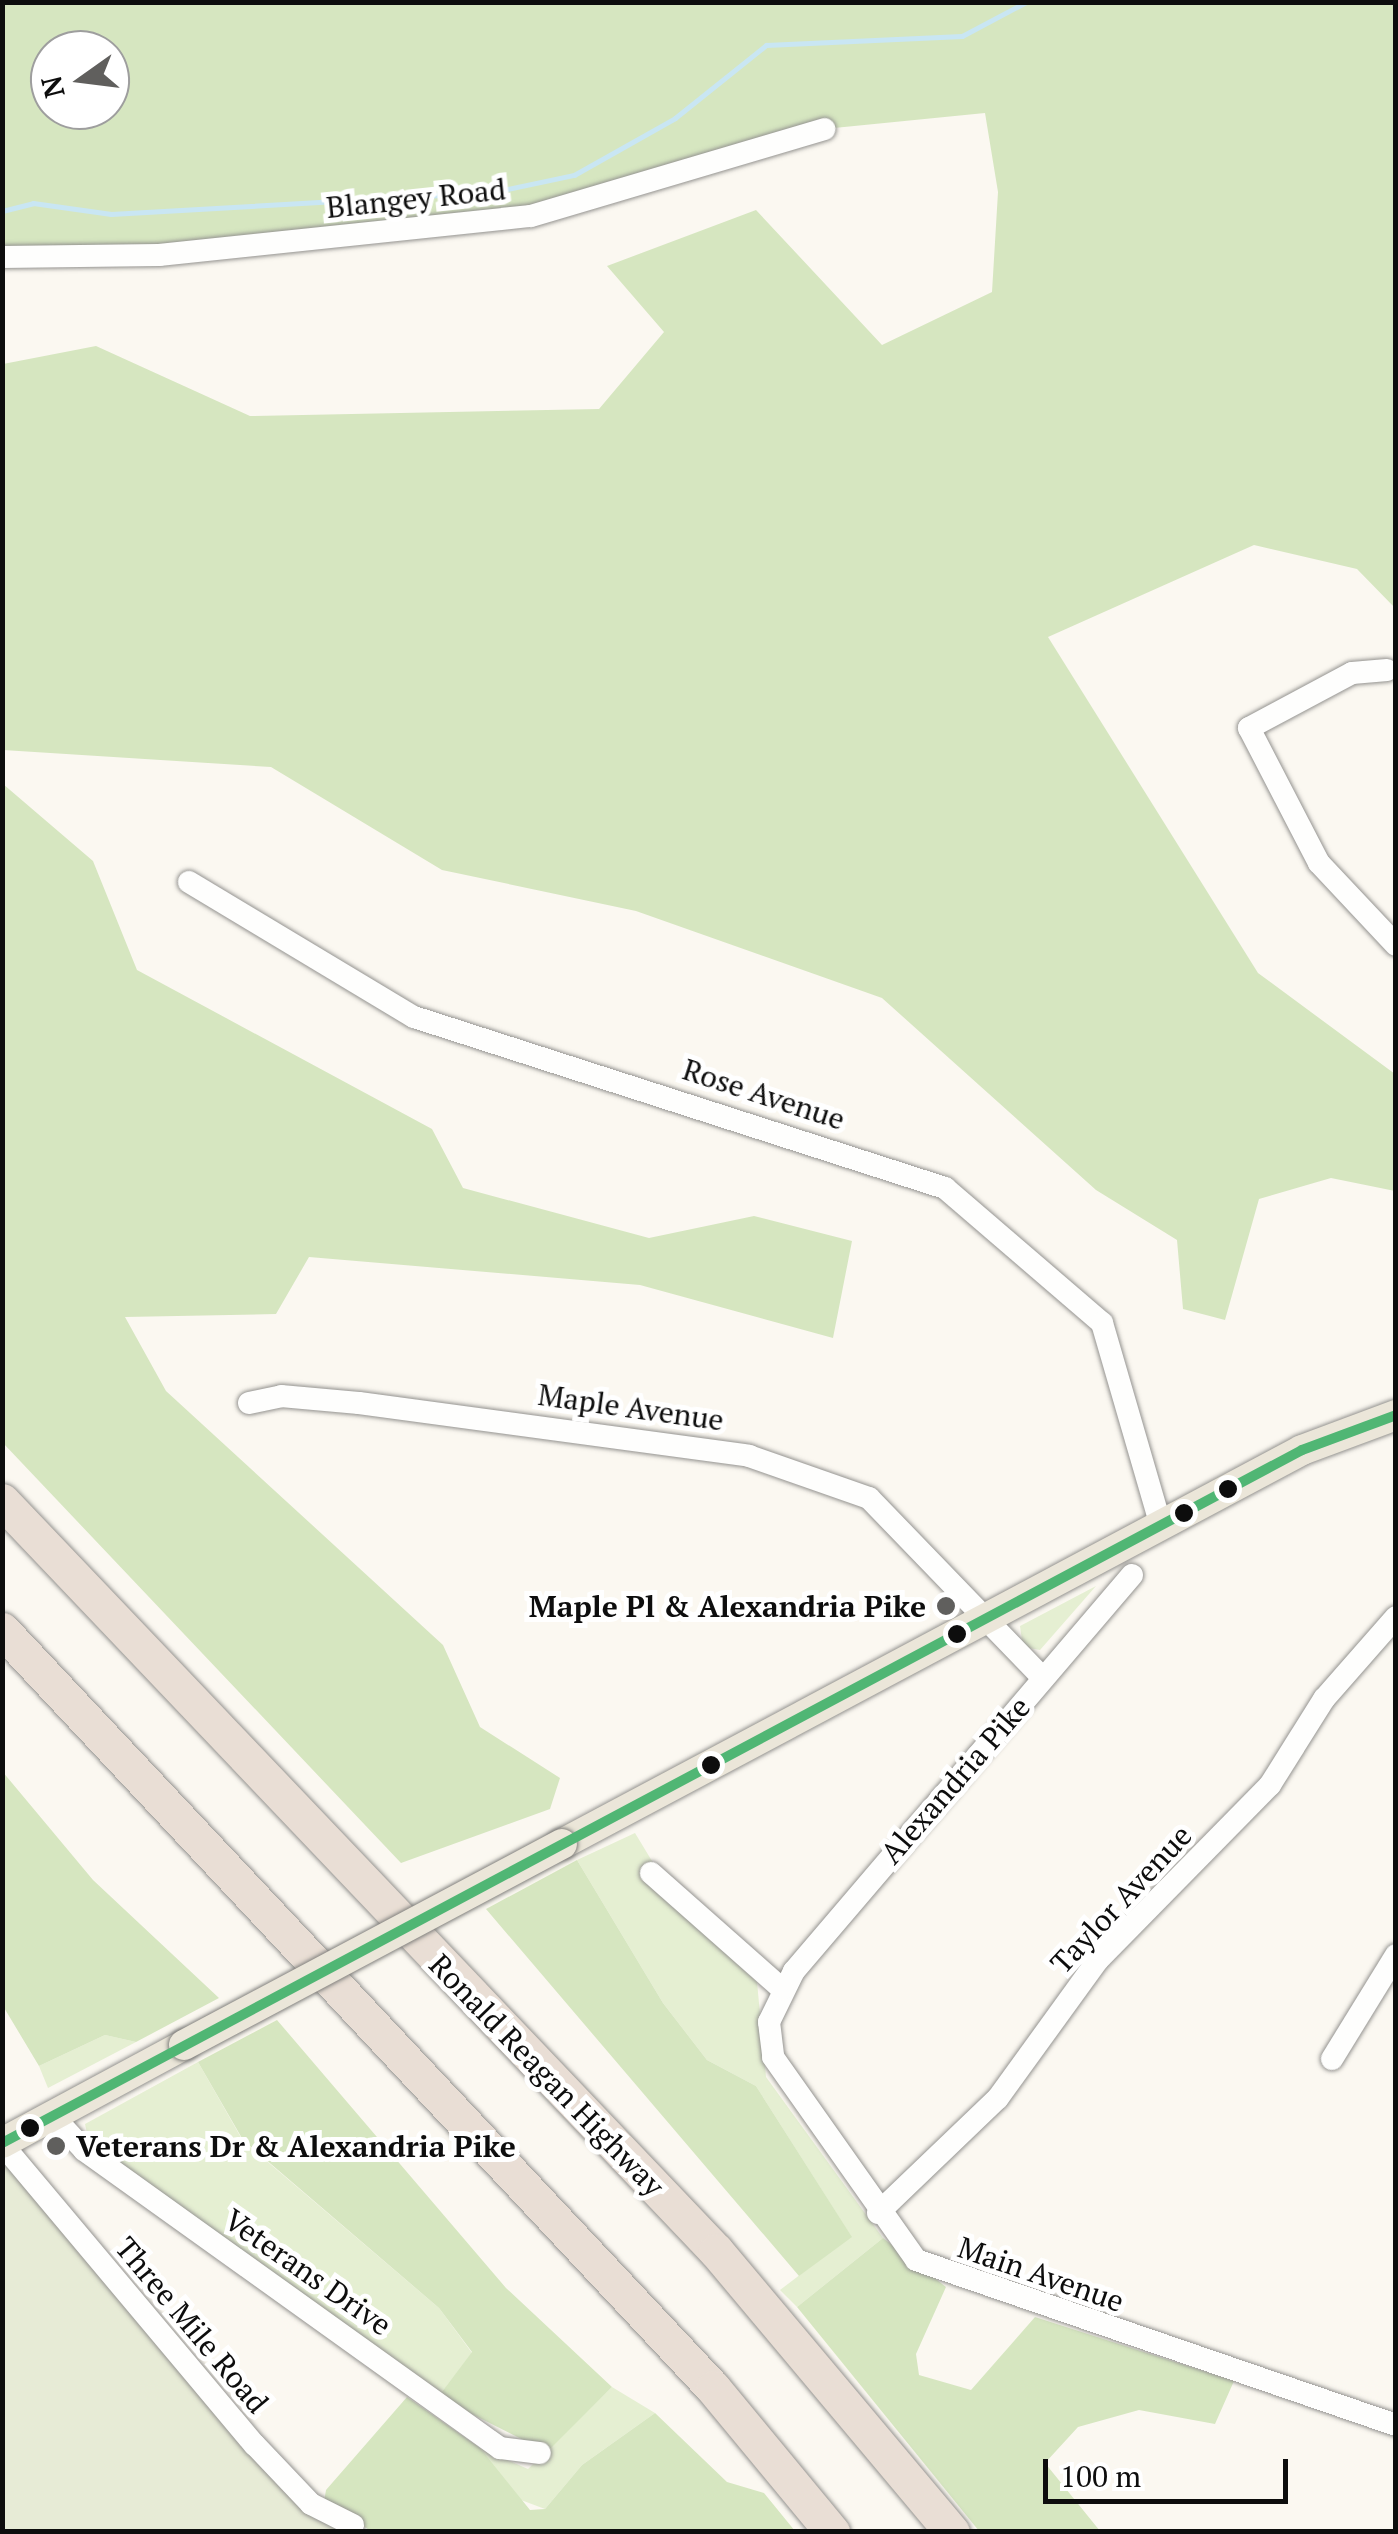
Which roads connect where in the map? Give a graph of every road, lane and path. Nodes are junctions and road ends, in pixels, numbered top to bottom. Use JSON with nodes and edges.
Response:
{"nodes":[{"id":1,"x":824,"y":129,"type":"dead end"},
{"id":2,"x":2,"y":257,"type":"edge"},
{"id":3,"x":1387,"y":670,"type":"dead end"},
{"id":4,"x":189,"y":882,"type":"dead end"},
{"id":5,"x":1396,"y":946,"type":"edge"},
{"id":6,"x":249,"y":1403,"type":"dead end"},
{"id":7,"x":1396,"y":1415,"type":"edge"},
{"id":8,"x":2,"y":1501,"type":"edge"},
{"id":9,"x":1161,"y":1526,"type":"junction"},
{"id":10,"x":1132,"y":1574,"type":"dead end"},
{"id":11,"x":1396,"y":1616,"type":"edge"},
{"id":12,"x":983,"y":1620,"type":"junction"},
{"id":13,"x":2,"y":1630,"type":"edge"},
{"id":14,"x":1042,"y":1677,"type":"junction"},
{"id":15,"x":651,"y":1873,"type":"dead end"},
{"id":16,"x":1396,"y":1955,"type":"edge"},
{"id":17,"x":782,"y":1989,"type":"junction"},
{"id":18,"x":1332,"y":2059,"type":"dead end"},
{"id":19,"x":53,"y":2116,"type":"junction"},
{"id":20,"x":2,"y":2144,"type":"edge"},
{"id":21,"x":878,"y":2213,"type":"junction"},
{"id":22,"x":1396,"y":2425,"type":"edge"},
{"id":23,"x":540,"y":2454,"type":"dead end"},
{"id":24,"x":353,"y":2525,"type":"dead end"},
{"id":25,"x":832,"y":2532,"type":"edge"},
{"id":26,"x":952,"y":2532,"type":"edge"}],
"edges":[{"from":1,"to":2,"type":"street","name":"Blangey Road"},
{"from":3,"to":5,"type":"street"},
{"from":4,"to":9,"type":"street","name":"Rose Avenue"},
{"from":6,"to":12,"type":"street","name":"Maple Avenue"},
{"from":7,"to":9,"type":"main road"},
{"from":8,"to":26,"type":"highway","name":"Ronald Reagan Highway"},
{"from":9,"to":12,"type":"main road"},
{"from":10,"to":14,"type":"street","name":"Alexandria Pike"},
{"from":11,"to":21,"type":"street","name":"Taylor Avenue"},
{"from":12,"to":14,"type":"street","name":"Maple Avenue"},
{"from":12,"to":19,"type":"main road","bridge":true},
{"from":13,"to":25,"type":"highway"},
{"from":14,"to":17,"type":"street","name":"Alexandria Pike"},
{"from":15,"to":17,"type":"street"},
{"from":16,"to":18,"type":"street"},
{"from":17,"to":21,"type":"street","name":"Main Avenue"},
{"from":19,"to":20,"type":"main road"},
{"from":19,"to":23,"type":"street","name":"Veterans Drive"},
{"from":20,"to":24,"type":"street","name":"Three Mile Road"},
{"from":21,"to":22,"type":"street","name":"Main Avenue"}]}
